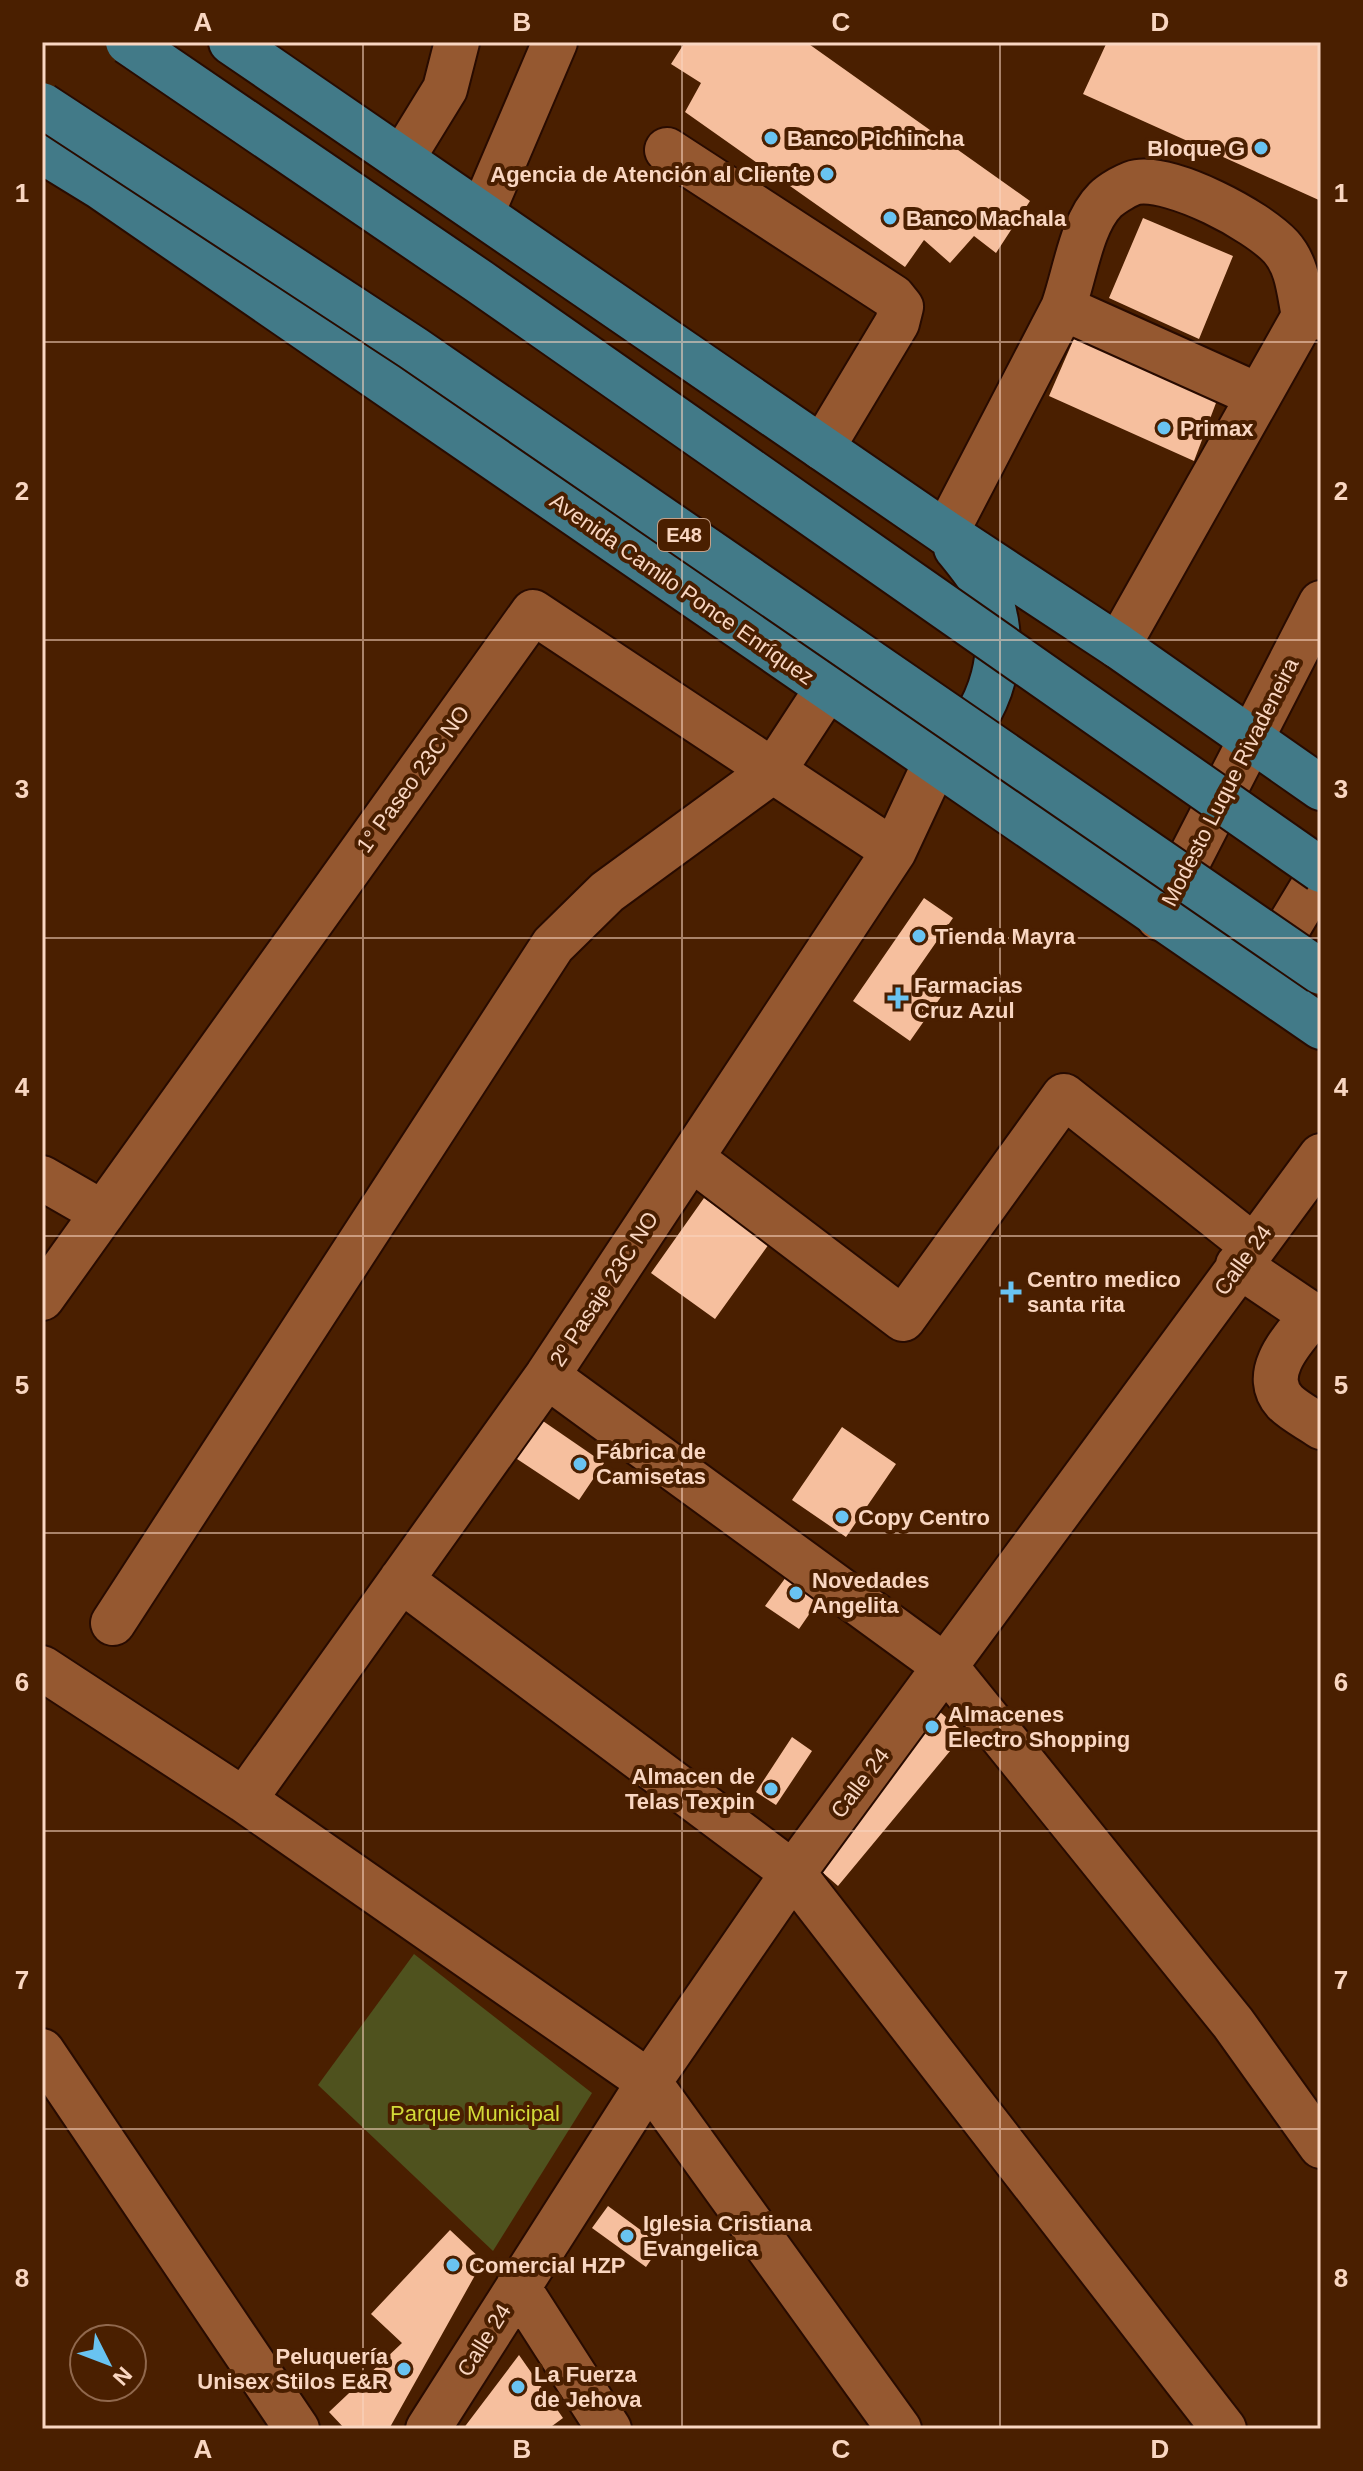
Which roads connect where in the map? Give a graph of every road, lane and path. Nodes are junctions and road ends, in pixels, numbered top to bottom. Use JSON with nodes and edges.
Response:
{"nodes":[{"id":1,"x":128,"y":42,"type":"edge"},
{"id":2,"x":231,"y":42,"type":"edge"},
{"id":3,"x":457,"y":42,"type":"edge"},
{"id":4,"x":555,"y":42,"type":"edge"},
{"id":5,"x":42,"y":105,"type":"edge"},
{"id":6,"x":667,"y":150,"type":"dead end"},
{"id":7,"x":42,"y":151,"type":"edge"},
{"id":8,"x":402,"y":159,"type":"junction"},
{"id":9,"x":482,"y":213,"type":"junction"},
{"id":10,"x":1063,"y":308,"type":"junction"},
{"id":11,"x":1312,"y":317,"type":"edge"},
{"id":12,"x":1259,"y":396,"type":"junction"},
{"id":13,"x":822,"y":448,"type":"junction"},
{"id":14,"x":946,"y":533,"type":"junction"},
{"id":15,"x":1321,"y":603,"type":"edge"},
{"id":16,"x":1118,"y":646,"type":"junction"},
{"id":17,"x":827,"y":689,"type":"junction"},
{"id":18,"x":1253,"y":741,"type":"junction"},
{"id":19,"x":936,"y":761,"type":"junction"},
{"id":20,"x":774,"y":770,"type":"junction"},
{"id":21,"x":1321,"y":788,"type":"edge"},
{"id":22,"x":894,"y":851,"type":"junction"},
{"id":23,"x":1321,"y":871,"type":"edge"},
{"id":24,"x":1159,"y":918,"type":"junction"},
{"id":25,"x":1321,"y":972,"type":"edge"},
{"id":26,"x":1255,"y":982,"type":"junction"},
{"id":27,"x":1321,"y":1027,"type":"edge"},
{"id":28,"x":1321,"y":1156,"type":"edge"},
{"id":29,"x":691,"y":1158,"type":"junction"},
{"id":30,"x":42,"y":1178,"type":"edge"},
{"id":31,"x":103,"y":1213,"type":"junction"},
{"id":32,"x":1245,"y":1255,"type":"junction"},
{"id":33,"x":42,"y":1298,"type":"edge"},
{"id":34,"x":1317,"y":1318,"type":"edge"},
{"id":35,"x":547,"y":1376,"type":"junction"},
{"id":36,"x":1321,"y":1427,"type":"edge"},
{"id":37,"x":401,"y":1580,"type":"junction"},
{"id":38,"x":113,"y":1623,"type":"dead end"},
{"id":39,"x":946,"y":1667,"type":"junction"},
{"id":40,"x":42,"y":1668,"type":"edge"},
{"id":41,"x":244,"y":1800,"type":"junction"},
{"id":42,"x":793,"y":1873,"type":"junction"},
{"id":43,"x":42,"y":2051,"type":"edge"},
{"id":44,"x":649,"y":2082,"type":"junction"},
{"id":45,"x":1321,"y":2146,"type":"edge"},
{"id":46,"x":518,"y":2287,"type":"junction"},
{"id":47,"x":297,"y":2429,"type":"edge"},
{"id":48,"x":428,"y":2429,"type":"edge"},
{"id":49,"x":609,"y":2429,"type":"edge"},
{"id":50,"x":899,"y":2429,"type":"edge"},
{"id":51,"x":1224,"y":2429,"type":"edge"}],
"edges":[{"from":1,"to":23,"type":"main road","bridge":true},
{"from":2,"to":8,"type":"main road"},
{"from":3,"to":8,"type":"street"},
{"from":4,"to":9,"type":"street"},
{"from":5,"to":25,"type":"main road","name":"Avenida Camilo Ponce Enríquez","number":"E48","bridge":true},
{"from":6,"to":13,"type":"street"},
{"from":7,"to":17,"type":"main road","name":"Avenida Camilo Ponce Enríquez","number":"E48"},
{"from":8,"to":9,"type":"main road"},
{"from":9,"to":13,"type":"main road"},
{"from":10,"to":11,"type":"street"},
{"from":10,"to":12,"type":"street"},
{"from":10,"to":14,"type":"street"},
{"from":11,"to":12,"type":"street"},
{"from":12,"to":16,"type":"street"},
{"from":13,"to":14,"type":"main road"},
{"from":14,"to":16,"type":"main road"},
{"from":14,"to":19,"type":"main road"},
{"from":15,"to":18,"type":"street","name":"Modesto Luque Rivadeneira"},
{"from":16,"to":18,"type":"main road"},
{"from":17,"to":19,"type":"main road","name":"Avenida Camilo Ponce Enríquez","number":"E48"},
{"from":17,"to":20,"type":"street"},
{"from":18,"to":21,"type":"main road"},
{"from":18,"to":24,"type":"street","name":"Modesto Luque Rivadeneira"},
{"from":19,"to":22,"type":"street","name":"2º Pasaje 23C NO"},
{"from":19,"to":24,"type":"main road","name":"Avenida Camilo Ponce Enríquez","number":"E48"},
{"from":20,"to":22,"type":"street","name":"1° Paseo 23C NO"},
{"from":20,"to":31,"type":"street","name":"1° Paseo 23C NO"},
{"from":20,"to":38,"type":"street"},
{"from":22,"to":29,"type":"street","name":"2º Pasaje 23C NO"},
{"from":23,"to":26,"type":"street"},
{"from":24,"to":26,"type":"main road","name":"Avenida Camilo Ponce Enríquez","number":"E48"},
{"from":26,"to":27,"type":"main road","name":"Avenida Camilo Ponce Enríquez","number":"E48"},
{"from":28,"to":32,"type":"street","name":"Calle 24"},
{"from":29,"to":32,"type":"street"},
{"from":29,"to":35,"type":"street","name":"2º Pasaje 23C NO"},
{"from":30,"to":31,"type":"street"},
{"from":31,"to":33,"type":"street","name":"1° Paseo 23C NO"},
{"from":32,"to":34,"type":"street"},
{"from":32,"to":39,"type":"street","name":"Calle 24"},
{"from":34,"to":36,"type":"street"},
{"from":35,"to":37,"type":"street","name":"2º Pasaje 23C NO"},
{"from":35,"to":39,"type":"street"},
{"from":37,"to":41,"type":"street","name":"2º Pasaje 23C NO"},
{"from":37,"to":42,"type":"street"},
{"from":39,"to":42,"type":"street","name":"Calle 24"},
{"from":39,"to":45,"type":"street"},
{"from":40,"to":41,"type":"street"},
{"from":41,"to":44,"type":"street"},
{"from":42,"to":44,"type":"street","name":"Calle 24"},
{"from":42,"to":51,"type":"street"},
{"from":43,"to":47,"type":"street"},
{"from":44,"to":46,"type":"street","name":"Calle 24"},
{"from":44,"to":50,"type":"street"},
{"from":46,"to":48,"type":"street","name":"Calle 24"},
{"from":46,"to":49,"type":"street"}]}
